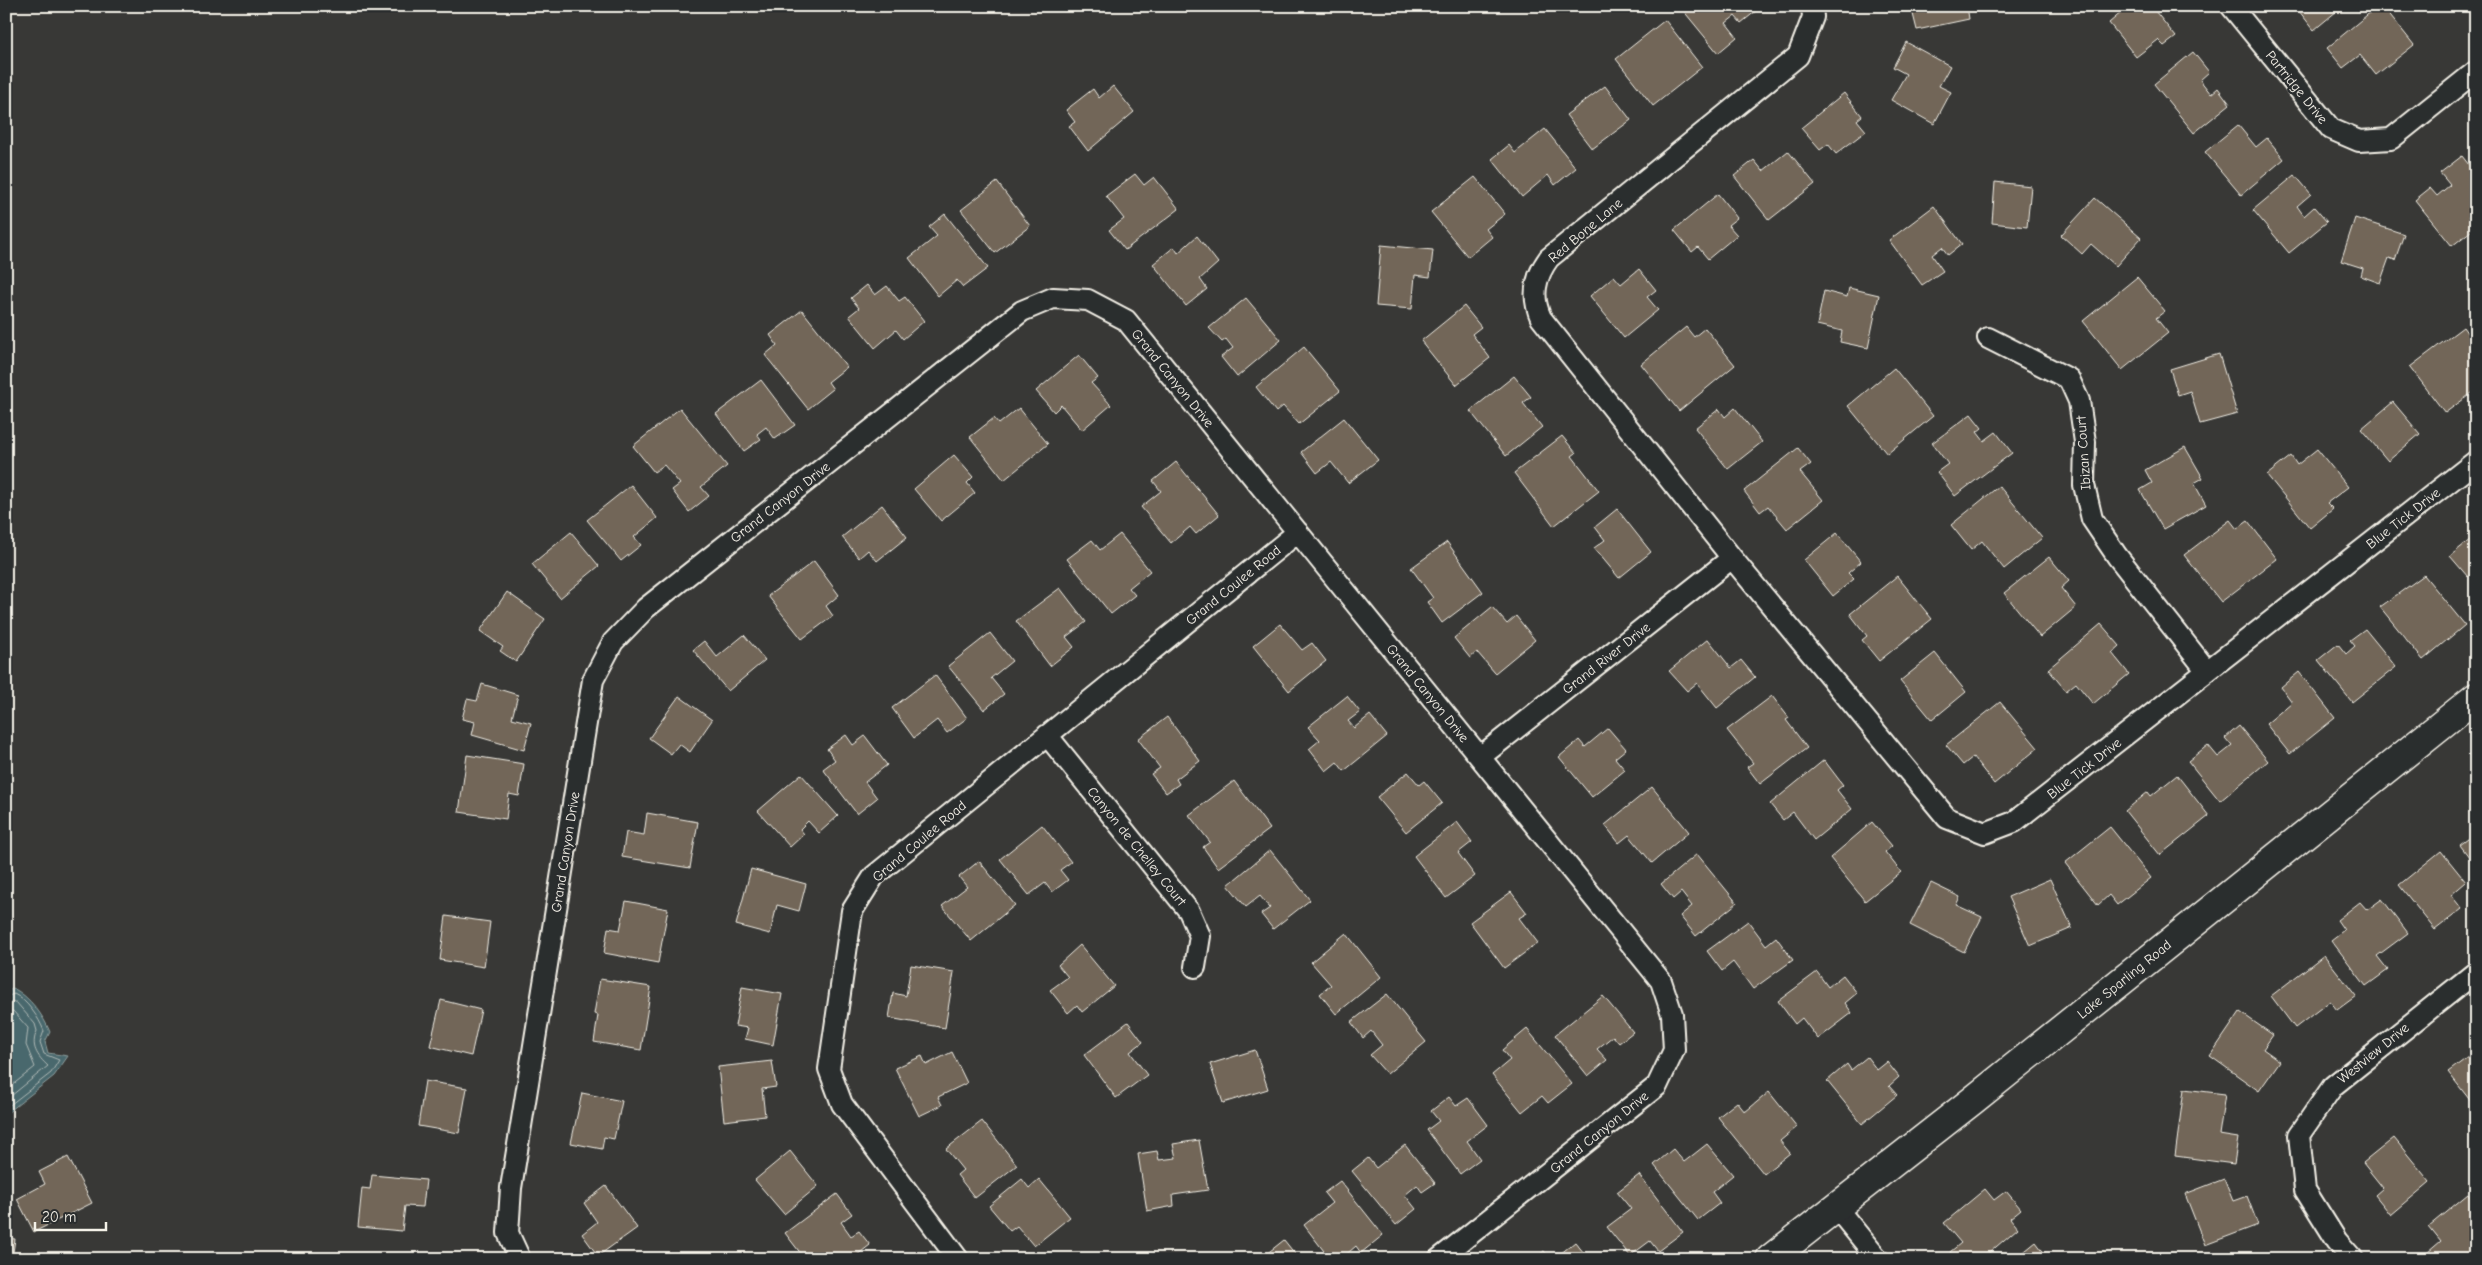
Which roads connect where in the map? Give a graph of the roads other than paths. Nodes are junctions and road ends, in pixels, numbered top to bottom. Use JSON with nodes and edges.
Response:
{"nodes":[{"id":1,"x":1812,"y":6,"type":"edge"},
{"id":2,"x":2230,"y":6,"type":"edge"},
{"id":3,"x":2476,"y":71,"type":"edge"},
{"id":4,"x":1988,"y":338,"type":"dead end"},
{"id":5,"x":2476,"y":461,"type":"edge"},
{"id":6,"x":1298,"y":532,"type":"junction"},
{"id":7,"x":1732,"y":558,"type":"junction"},
{"id":8,"x":2207,"y":671,"type":"junction"},
{"id":9,"x":2476,"y":697,"type":"edge"},
{"id":10,"x":1047,"y":735,"type":"junction"},
{"id":11,"x":1480,"y":757,"type":"junction"},
{"id":12,"x":1195,"y":967,"type":"dead end"},
{"id":13,"x":2476,"y":972,"type":"edge"},
{"id":14,"x":1835,"y":1206,"type":"junction"},
{"id":15,"x":520,"y":1259,"type":"edge"},
{"id":16,"x":958,"y":1259,"type":"edge"},
{"id":17,"x":1439,"y":1259,"type":"edge"},
{"id":18,"x":1770,"y":1259,"type":"edge"},
{"id":19,"x":1878,"y":1259,"type":"edge"},
{"id":20,"x":2353,"y":1259,"type":"edge"}],
"edges":[{"from":1,"to":7,"type":"street","name":"Red Bone Lane"},
{"from":2,"to":3,"type":"street","name":"Partridge Drive"},
{"from":4,"to":8,"type":"street","name":"Ibizan Court"},
{"from":5,"to":8,"type":"street","name":"Blue Tick Drive"},
{"from":6,"to":10,"type":"street","name":"Grand Coulee Road"},
{"from":6,"to":11,"type":"street","name":"Grand Canyon Drive"},
{"from":6,"to":15,"type":"street","name":"Grand Canyon Drive"},
{"from":7,"to":8,"type":"street","name":"Blue Tick Drive"},
{"from":7,"to":11,"type":"street","name":"Grand River Drive"},
{"from":9,"to":14,"type":"street","name":"Lake Sparling Road"},
{"from":10,"to":12,"type":"street","name":"Canyon de Chelley Court"},
{"from":10,"to":16,"type":"street","name":"Grand Coulee Road"},
{"from":11,"to":17,"type":"street","name":"Grand Canyon Drive"},
{"from":13,"to":20,"type":"street","name":"Westview Drive"},
{"from":14,"to":18,"type":"street","name":"Lake Sparling Road"},
{"from":14,"to":19,"type":"street"}]}
